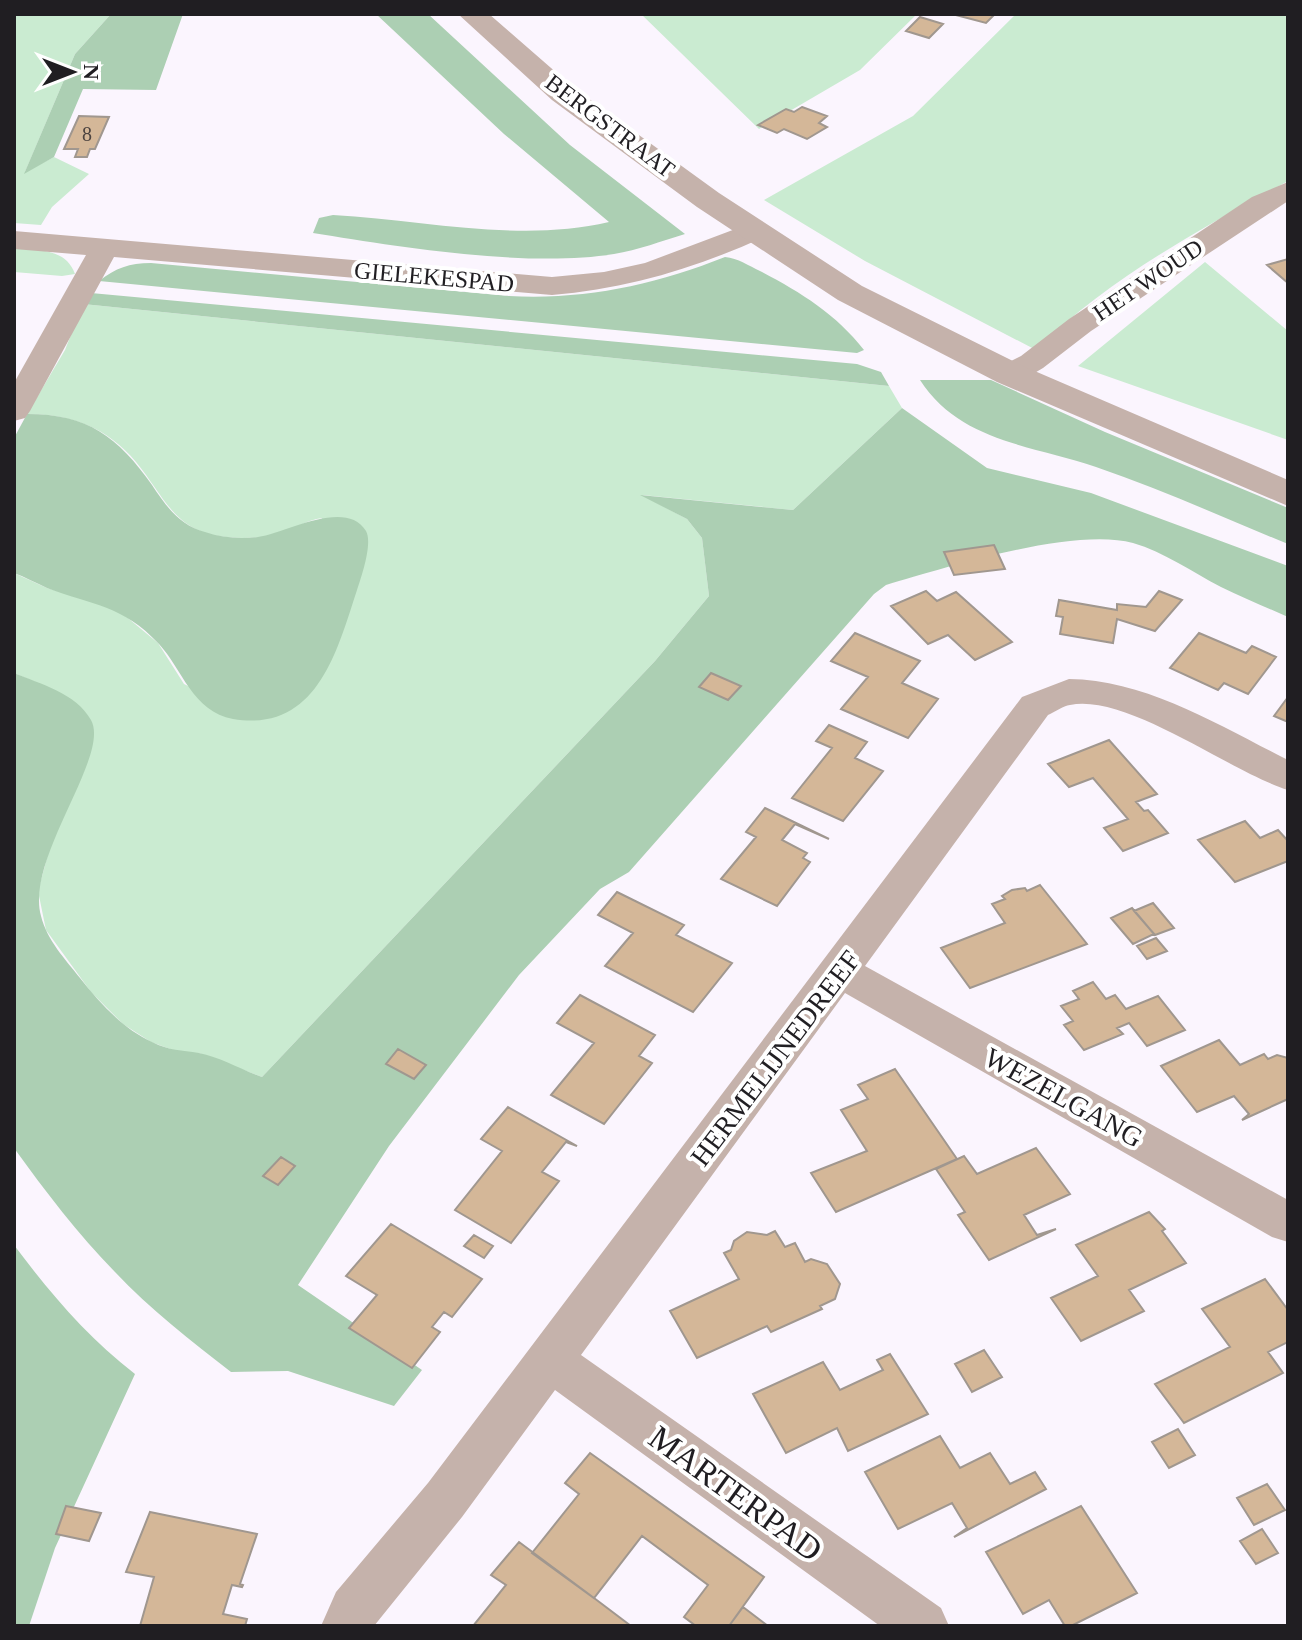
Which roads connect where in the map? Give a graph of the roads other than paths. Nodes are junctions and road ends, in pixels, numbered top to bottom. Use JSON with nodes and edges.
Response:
{"nodes":[{"id":1,"x":472,"y":14,"type":"edge"},
{"id":2,"x":1288,"y":190,"type":"edge"},
{"id":3,"x":754,"y":231,"type":"junction"},
{"id":4,"x":14,"y":240,"type":"edge"},
{"id":5,"x":105,"y":247,"type":"junction"},
{"id":6,"x":1010,"y":374,"type":"junction"},
{"id":7,"x":14,"y":411,"type":"edge"},
{"id":8,"x":1288,"y":494,"type":"edge"},
{"id":9,"x":1288,"y":776,"type":"edge"},
{"id":10,"x":840,"y":971,"type":"junction"},
{"id":11,"x":1288,"y":1223,"type":"edge"},
{"id":12,"x":549,"y":1359,"type":"junction"},
{"id":13,"x":347,"y":1626,"type":"edge"},
{"id":14,"x":923,"y":1626,"type":"edge"}],
"edges":[{"from":1,"to":3,"type":"street","name":"BERGSTRAAT"},
{"from":2,"to":6,"type":"street","name":"HET WOUD"},
{"from":3,"to":5,"type":"street","name":"GIELEKESPAD"},
{"from":3,"to":6,"type":"street"},
{"from":4,"to":5,"type":"street","name":"GIELEKESPAD"},
{"from":5,"to":7,"type":"street"},
{"from":6,"to":8,"type":"street"},
{"from":9,"to":10,"type":"street","name":"HERMELIJNEDREEF"},
{"from":10,"to":11,"type":"street","name":"WEZELGANG"},
{"from":10,"to":12,"type":"street","name":"HERMELIJNEDREEF"},
{"from":12,"to":13,"type":"street","name":"HERMELIJNEDREEF"},
{"from":12,"to":14,"type":"street","name":"MARTERPAD"}]}
